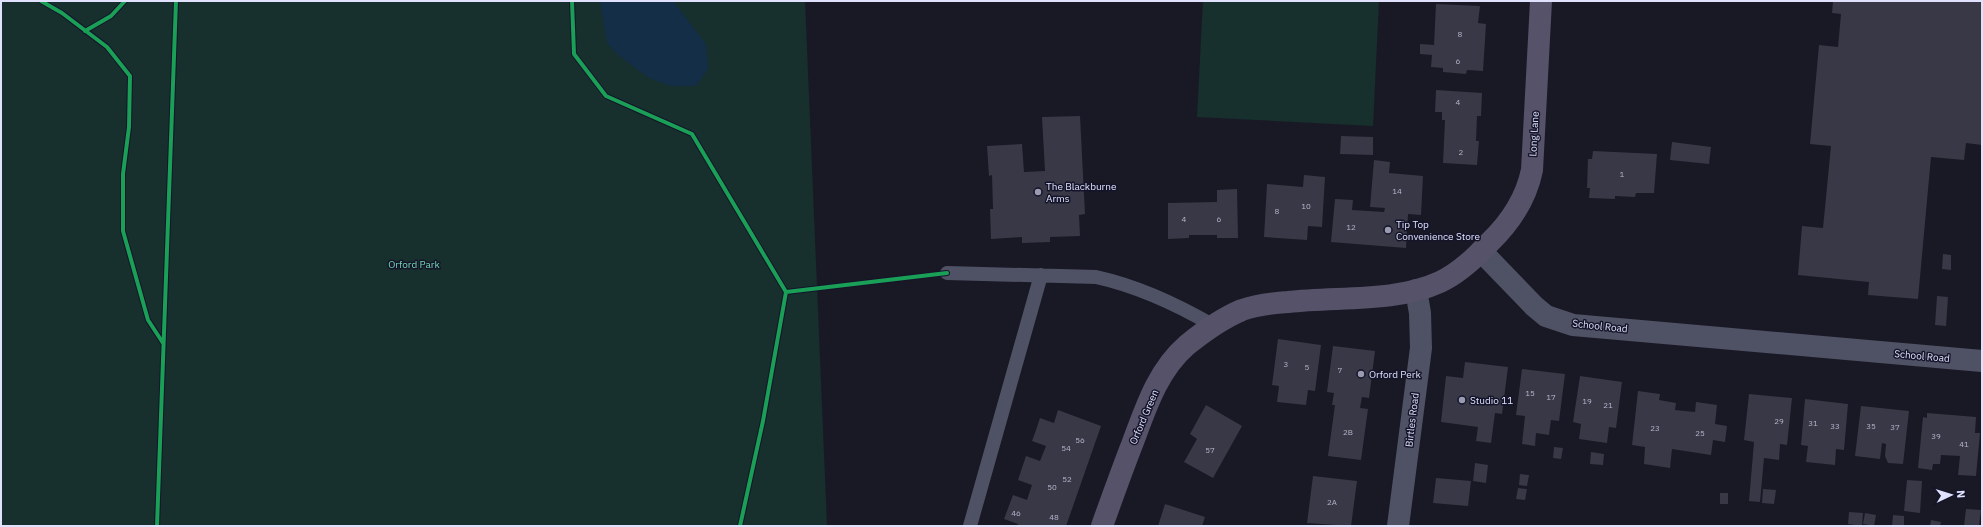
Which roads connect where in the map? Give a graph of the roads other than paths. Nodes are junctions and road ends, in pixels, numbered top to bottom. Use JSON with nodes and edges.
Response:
{"nodes":[{"id":1,"x":1541,"y":1,"type":"edge"},
{"id":2,"x":1481,"y":251,"type":"junction"},
{"id":3,"x":947,"y":273,"type":"dead end"},
{"id":4,"x":1041,"y":275,"type":"junction"},
{"id":5,"x":1416,"y":290,"type":"junction"},
{"id":6,"x":1214,"y":326,"type":"junction"},
{"id":7,"x":1982,"y":361,"type":"edge"},
{"id":8,"x":970,"y":526,"type":"edge"},
{"id":9,"x":1102,"y":526,"type":"edge"},
{"id":10,"x":1398,"y":526,"type":"edge"}],
"edges":[{"from":1,"to":2,"type":"main road","name":"Long Lane"},
{"from":2,"to":5,"type":"main road"},
{"from":2,"to":7,"type":"street","name":"School Road"},
{"from":3,"to":4,"type":"lane"},
{"from":4,"to":6,"type":"lane"},
{"from":4,"to":8,"type":"lane"},
{"from":5,"to":6,"type":"main road"},
{"from":5,"to":10,"type":"street","name":"Birtles Road"},
{"from":6,"to":9,"type":"main road","name":"Orford Green"}]}
